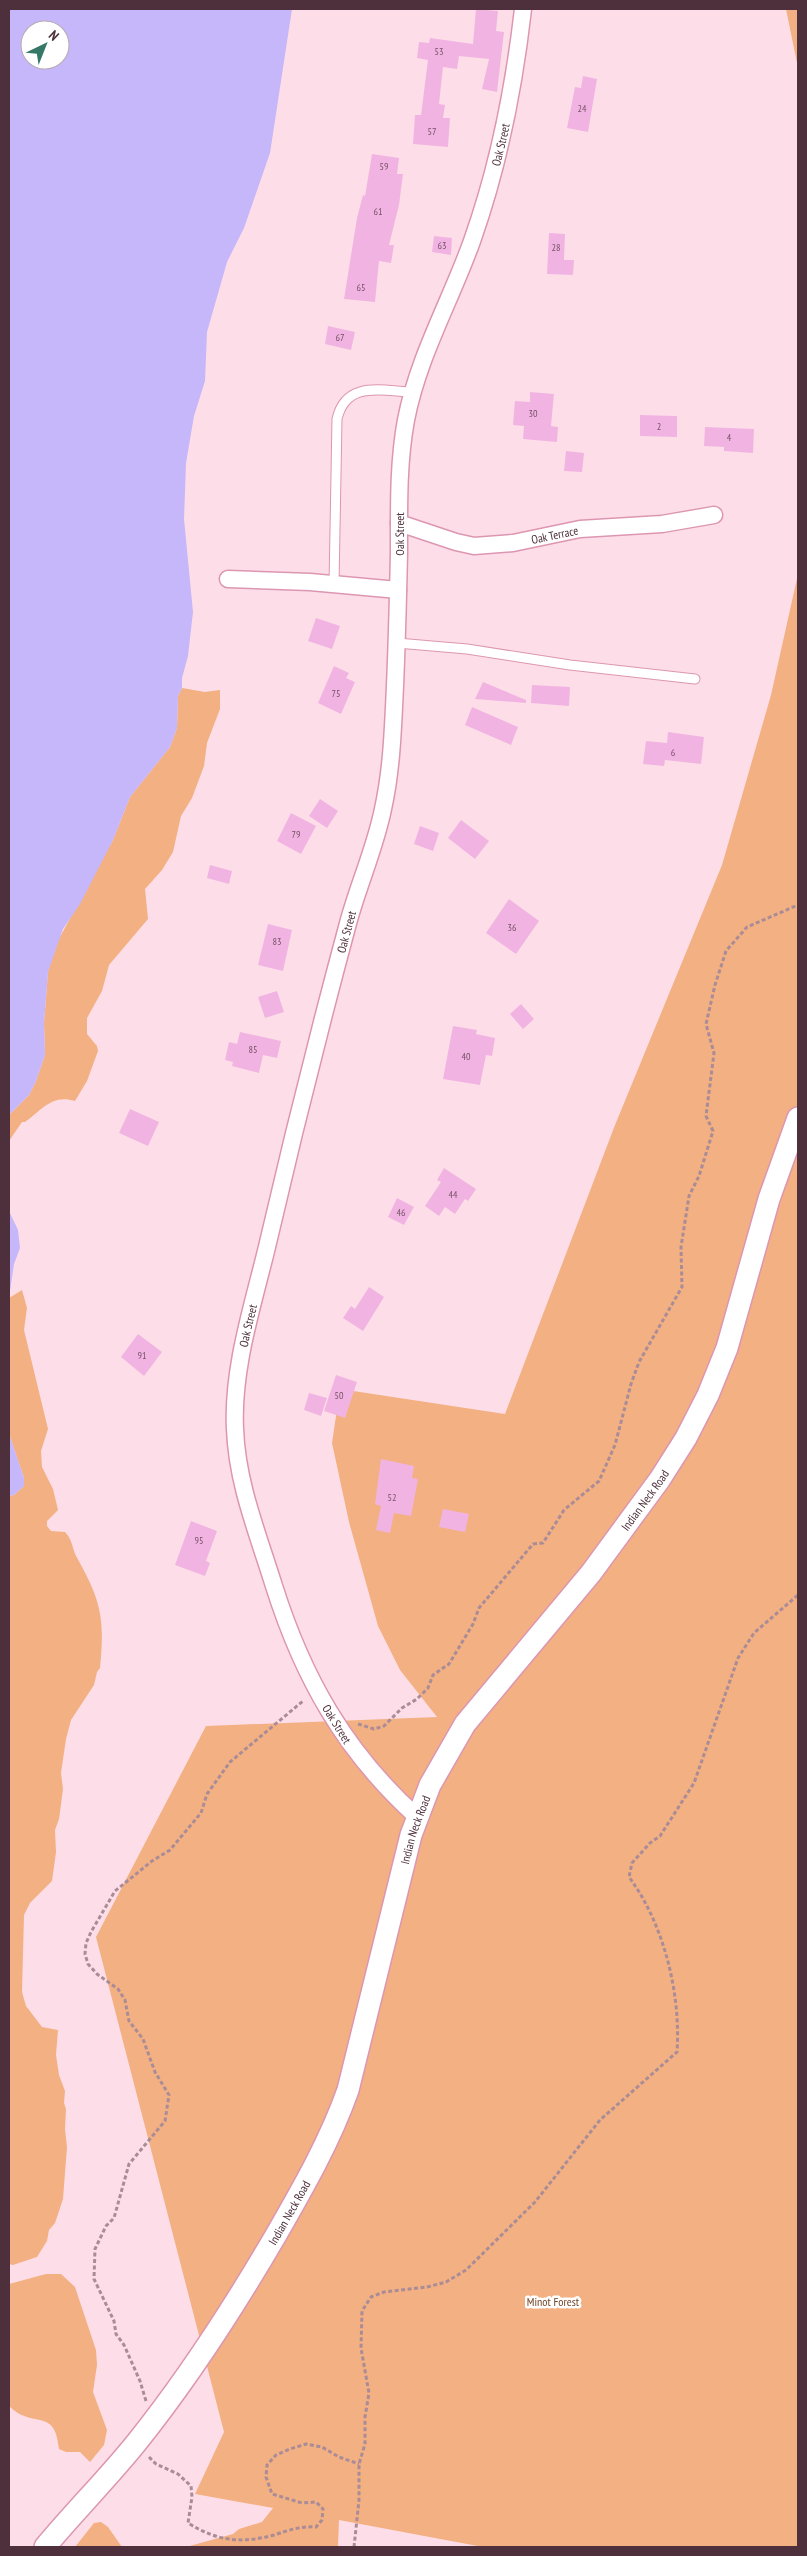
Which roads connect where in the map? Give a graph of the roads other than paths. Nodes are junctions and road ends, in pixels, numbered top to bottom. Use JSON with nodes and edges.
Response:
{"nodes":[{"id":1,"x":524,"y":9,"type":"edge"},
{"id":2,"x":413,"y":392,"type":"junction"},
{"id":3,"x":714,"y":515,"type":"dead end"},
{"id":4,"x":399,"y":523,"type":"junction"},
{"id":5,"x":228,"y":579,"type":"dead end"},
{"id":6,"x":334,"y":585,"type":"junction"},
{"id":7,"x":398,"y":590,"type":"junction"},
{"id":8,"x":397,"y":643,"type":"junction"},
{"id":9,"x":695,"y":679,"type":"dead end"},
{"id":10,"x":798,"y":1118,"type":"edge"},
{"id":11,"x":417,"y":1817,"type":"junction"},
{"id":12,"x":45,"y":2547,"type":"edge"}],
"edges":[{"from":1,"to":2,"type":"street","name":"Oak Street"},
{"from":2,"to":4,"type":"street","name":"Oak Street"},
{"from":2,"to":6,"type":"lane"},
{"from":3,"to":4,"type":"street","name":"Oak Terrace"},
{"from":4,"to":7,"type":"street","name":"Oak Street"},
{"from":5,"to":6,"type":"street"},
{"from":6,"to":7,"type":"street"},
{"from":7,"to":8,"type":"street","name":"Oak Street"},
{"from":8,"to":9,"type":"lane"},
{"from":8,"to":11,"type":"street","name":"Oak Street"},
{"from":10,"to":11,"type":"street","name":"Indian Neck Road"},
{"from":11,"to":12,"type":"street","name":"Indian Neck Road"}]}
